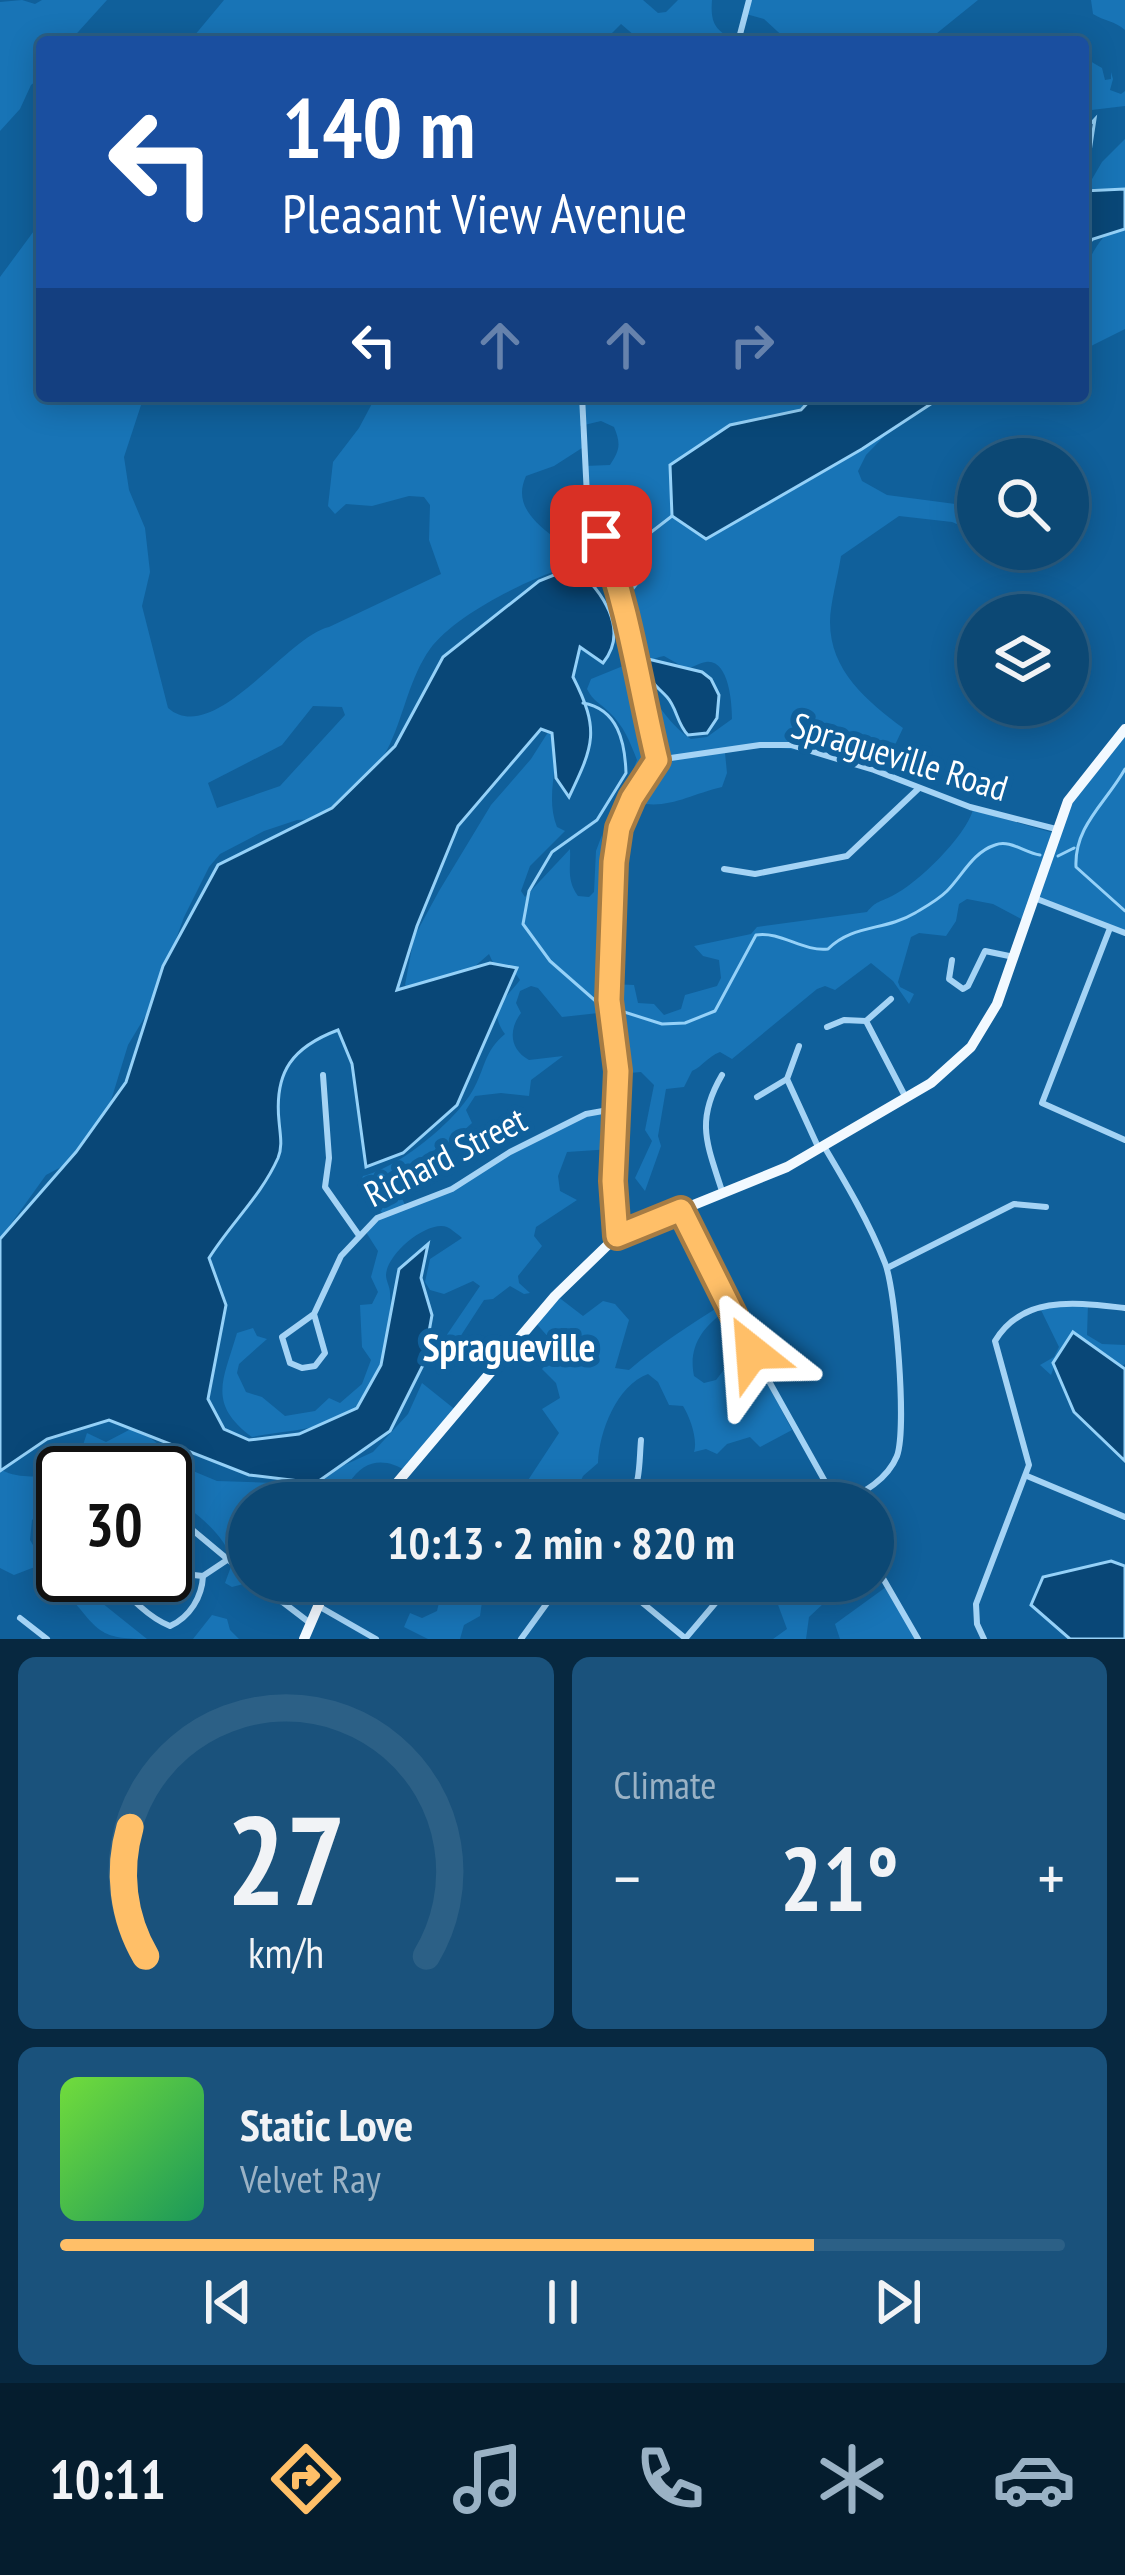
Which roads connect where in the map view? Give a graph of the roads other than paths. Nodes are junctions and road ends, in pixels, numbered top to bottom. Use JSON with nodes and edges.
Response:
{"nodes":[{"id":1,"x":749,"y":0,"type":"edge"},
{"id":2,"x":740,"y":36,"type":"edge"},
{"id":3,"x":582,"y":402,"type":"edge"},
{"id":4,"x":1125,"y":729,"type":"edge"},
{"id":5,"x":657,"y":760,"type":"junction"},
{"id":6,"x":918,"y":789,"type":"junction"},
{"id":7,"x":1056,"y":829,"type":"junction"},
{"id":8,"x":724,"y":869,"type":"dead end"},
{"id":9,"x":1036,"y":899,"type":"junction"},
{"id":10,"x":1110,"y":928,"type":"junction"},
{"id":11,"x":1125,"y":932,"type":"edge"},
{"id":12,"x":1014,"y":957,"type":"junction"},
{"id":13,"x":952,"y":960,"type":"dead end"},
{"id":14,"x":891,"y":999,"type":"dead end"},
{"id":15,"x":866,"y":1021,"type":"junction"},
{"id":16,"x":827,"y":1027,"type":"dead end"},
{"id":17,"x":800,"y":1046,"type":"dead end"},
{"id":18,"x":323,"y":1075,"type":"dead end"},
{"id":19,"x":722,"y":1075,"type":"dead end"},
{"id":20,"x":788,"y":1079,"type":"junction"},
{"id":21,"x":757,"y":1097,"type":"dead end"},
{"id":22,"x":906,"y":1098,"type":"junction"},
{"id":23,"x":614,"y":1109,"type":"junction"},
{"id":24,"x":1125,"y":1138,"type":"edge"},
{"id":25,"x":822,"y":1147,"type":"junction"},
{"id":26,"x":723,"y":1195,"type":"junction"},
{"id":27,"x":1046,"y":1207,"type":"dead end"},
{"id":28,"x":681,"y":1210,"type":"junction"},
{"id":29,"x":358,"y":1234,"type":"junction"},
{"id":30,"x":617,"y":1236,"type":"junction"},
{"id":31,"x":887,"y":1268,"type":"junction"},
{"id":32,"x":1125,"y":1308,"type":"edge"},
{"id":33,"x":314,"y":1314,"type":"junction"},
{"id":34,"x":640,"y":1441,"type":"dead end"},
{"id":35,"x":1027,"y":1476,"type":"junction"},
{"id":36,"x":398,"y":1482,"type":"edge"},
{"id":37,"x":635,"y":1482,"type":"edge"},
{"id":38,"x":827,"y":1482,"type":"edge"},
{"id":39,"x":874,"y":1482,"type":"edge"},
{"id":40,"x":1125,"y":1517,"type":"edge"},
{"id":41,"x":192,"y":1530,"type":"edge"},
{"id":42,"x":226,"y":1559,"type":"joint"},
{"id":43,"x":192,"y":1575,"type":"edge"},
{"id":44,"x":203,"y":1576,"type":"junction"},
{"id":45,"x":894,"y":1598,"type":"edge"},
{"id":46,"x":138,"y":1602,"type":"edge"},
{"id":47,"x":282,"y":1602,"type":"edge"},
{"id":48,"x":318,"y":1602,"type":"edge"},
{"id":49,"x":548,"y":1602,"type":"edge"},
{"id":50,"x":641,"y":1602,"type":"edge"},
{"id":51,"x":716,"y":1602,"type":"edge"},
{"id":52,"x":317,"y":1605,"type":"junction"},
{"id":53,"x":20,"y":1618,"type":"dead end"},
{"id":54,"x":370,"y":1623,"type":"dead end"},
{"id":55,"x":310,"y":1624,"type":"junction"},
{"id":56,"x":365,"y":1632,"type":"junction"},
{"id":57,"x":47,"y":1639,"type":"edge"},
{"id":58,"x":304,"y":1639,"type":"edge"},
{"id":59,"x":376,"y":1639,"type":"edge"},
{"id":60,"x":521,"y":1639,"type":"edge"},
{"id":61,"x":685,"y":1639,"type":"edge"},
{"id":62,"x":918,"y":1639,"type":"edge"},
{"id":63,"x":984,"y":1639,"type":"edge"}],
"edges":[{"from":1,"to":2,"type":"street"},
{"from":3,"to":5,"type":"street"},
{"from":4,"to":7,"type":"main road"},
{"from":5,"to":6,"type":"street","name":"Spragueville Road"},
{"from":5,"to":23,"type":"street"},
{"from":6,"to":7,"type":"street","name":"Spragueville Road"},
{"from":6,"to":8,"type":"street"},
{"from":7,"to":9,"type":"main road"},
{"from":9,"to":10,"type":"street"},
{"from":9,"to":12,"type":"main road"},
{"from":10,"to":11,"type":"street"},
{"from":10,"to":24,"type":"street"},
{"from":12,"to":13,"type":"street"},
{"from":12,"to":22,"type":"main road"},
{"from":14,"to":15,"type":"street"},
{"from":15,"to":16,"type":"street"},
{"from":15,"to":22,"type":"street"},
{"from":17,"to":20,"type":"street"},
{"from":18,"to":29,"type":"street"},
{"from":19,"to":26,"type":"street"},
{"from":20,"to":21,"type":"street"},
{"from":20,"to":25,"type":"street"},
{"from":22,"to":25,"type":"main road"},
{"from":23,"to":29,"type":"street","name":"Richard Street"},
{"from":23,"to":30,"type":"street"},
{"from":25,"to":26,"type":"main road"},
{"from":25,"to":31,"type":"street"},
{"from":26,"to":28,"type":"main road"},
{"from":27,"to":31,"type":"street"},
{"from":28,"to":30,"type":"main road"},
{"from":28,"to":38,"type":"street"},
{"from":29,"to":33,"type":"street","name":"Richard Street"},
{"from":30,"to":36,"type":"main road"},
{"from":31,"to":39,"type":"street"},
{"from":32,"to":35,"type":"street"},
{"from":33,"to":33,"type":"street","name":"Richard Street"},
{"from":34,"to":37,"type":"street"},
{"from":35,"to":40,"type":"street"},
{"from":35,"to":63,"type":"street"},
{"from":41,"to":42,"type":"street"},
{"from":42,"to":44,"type":"street"},
{"from":43,"to":44,"type":"street"},
{"from":44,"to":46,"type":"street"},
{"from":45,"to":62,"type":"street"},
{"from":47,"to":55,"type":"street"},
{"from":48,"to":52,"type":"main road"},
{"from":49,"to":60,"type":"street"},
{"from":50,"to":61,"type":"street"},
{"from":51,"to":61,"type":"street"},
{"from":52,"to":55,"type":"main road"},
{"from":52,"to":56,"type":"street"},
{"from":53,"to":57,"type":"street"},
{"from":54,"to":56,"type":"street"},
{"from":55,"to":58,"type":"main road"},
{"from":56,"to":59,"type":"street"}]}
